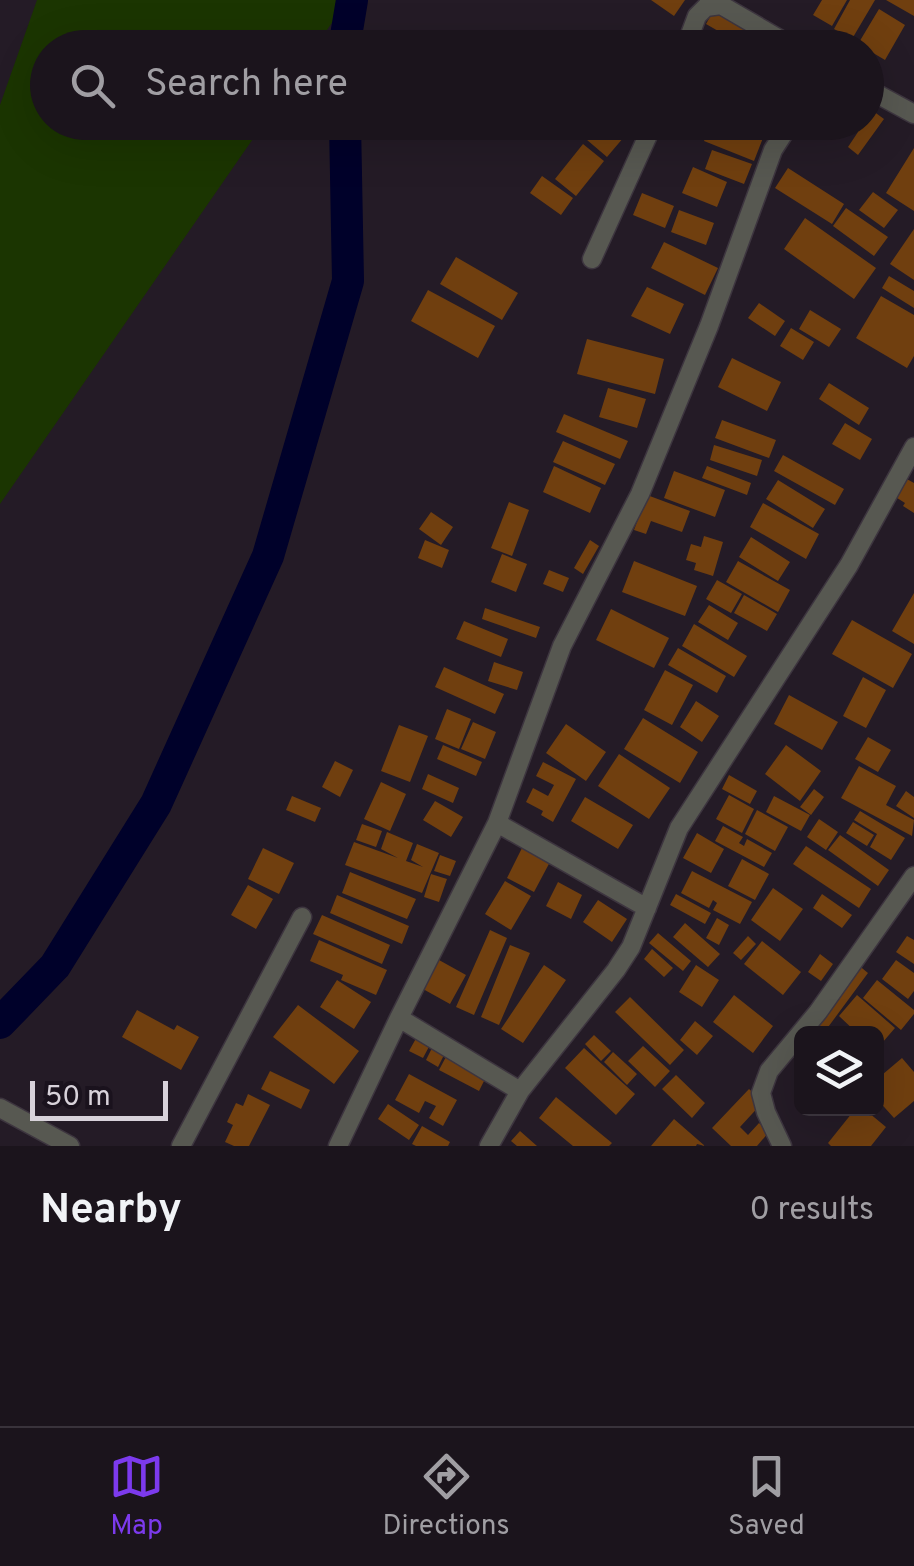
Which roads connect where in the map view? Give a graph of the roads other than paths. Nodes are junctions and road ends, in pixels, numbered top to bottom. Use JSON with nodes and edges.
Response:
{"nodes":[{"id":1,"x":692,"y":30,"type":"edge"},
{"id":2,"x":764,"y":30,"type":"edge"},
{"id":3,"x":884,"y":98,"type":"edge"},
{"id":4,"x":914,"y":114,"type":"edge"},
{"id":5,"x":646,"y":140,"type":"edge"},
{"id":6,"x":780,"y":140,"type":"edge"},
{"id":7,"x":592,"y":259,"type":"dead end"},
{"id":8,"x":914,"y":447,"type":"edge"},
{"id":9,"x":498,"y":823,"type":"junction"},
{"id":10,"x":914,"y":876,"type":"edge"},
{"id":11,"x":647,"y":908,"type":"junction"},
{"id":12,"x":302,"y":917,"type":"dead end"},
{"id":13,"x":398,"y":1018,"type":"junction"},
{"id":14,"x":520,"y":1091,"type":"junction"},
{"id":15,"x":0,"y":1108,"type":"edge"},
{"id":16,"x":70,"y":1146,"type":"edge"},
{"id":17,"x":181,"y":1146,"type":"edge"},
{"id":18,"x":338,"y":1146,"type":"edge"},
{"id":19,"x":490,"y":1146,"type":"edge"},
{"id":20,"x":782,"y":1146,"type":"edge"}],
"edges":[{"from":1,"to":2,"type":"street"},
{"from":3,"to":4,"type":"street"},
{"from":5,"to":7,"type":"street"},
{"from":6,"to":9,"type":"street"},
{"from":8,"to":11,"type":"street"},
{"from":9,"to":11,"type":"street"},
{"from":9,"to":13,"type":"street"},
{"from":10,"to":20,"type":"street"},
{"from":11,"to":14,"type":"street"},
{"from":12,"to":17,"type":"street"},
{"from":13,"to":14,"type":"street"},
{"from":13,"to":18,"type":"street"},
{"from":14,"to":19,"type":"street"},
{"from":15,"to":16,"type":"street"}]}
